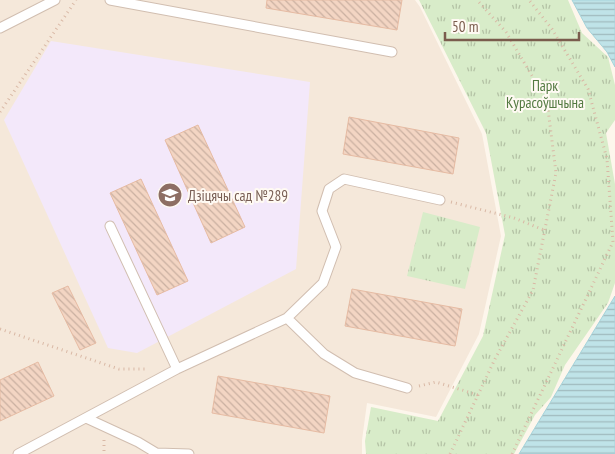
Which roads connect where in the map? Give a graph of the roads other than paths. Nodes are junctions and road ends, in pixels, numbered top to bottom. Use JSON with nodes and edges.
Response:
{"nodes":[{"id":1,"x":55,"y":0,"type":"edge"},
{"id":2,"x":110,"y":0,"type":"edge"},
{"id":3,"x":0,"y":28,"type":"edge"},
{"id":4,"x":392,"y":52,"type":"dead end"},
{"id":5,"x":440,"y":200,"type":"road end"},
{"id":6,"x":110,"y":226,"type":"dead end"},
{"id":7,"x":287,"y":318,"type":"junction"},
{"id":8,"x":176,"y":369,"type":"junction"},
{"id":9,"x":407,"y":388,"type":"road end"},
{"id":10,"x":86,"y":418,"type":"junction"},
{"id":11,"x":157,"y":453,"type":"edge"},
{"id":12,"x":18,"y":454,"type":"edge"},
{"id":13,"x":189,"y":454,"type":"edge"}],
"edges":[{"from":1,"to":3,"type":"lane"},
{"from":2,"to":4,"type":"lane"},
{"from":5,"to":7,"type":"lane"},
{"from":6,"to":8,"type":"lane"},
{"from":7,"to":8,"type":"lane"},
{"from":7,"to":9,"type":"lane"},
{"from":8,"to":10,"type":"lane"},
{"from":10,"to":11,"type":"lane"},
{"from":10,"to":12,"type":"lane"},
{"from":11,"to":13,"type":"lane"}]}
